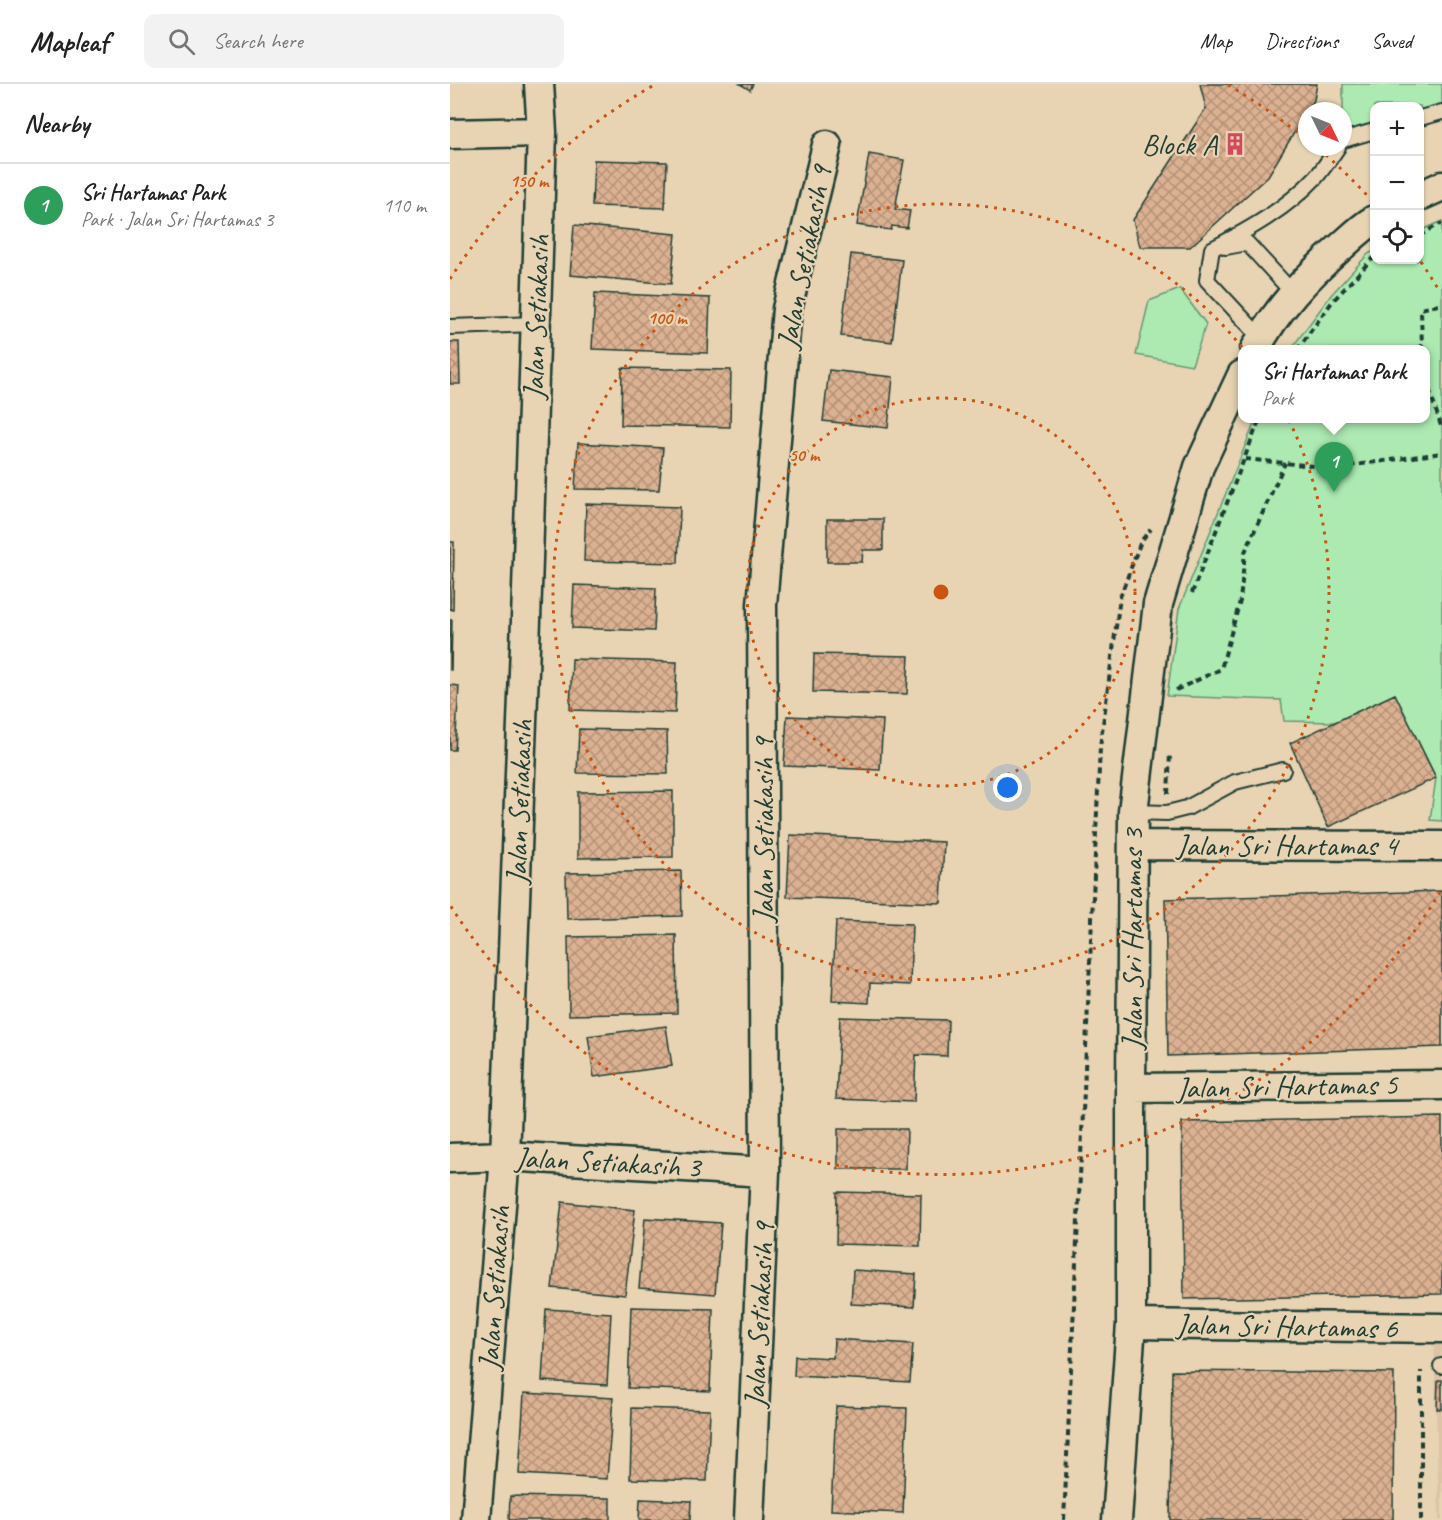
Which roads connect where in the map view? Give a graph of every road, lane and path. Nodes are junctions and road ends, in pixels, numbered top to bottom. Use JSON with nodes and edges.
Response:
{"nodes":[{"id":1,"x":539,"y":84,"type":"edge"},
{"id":2,"x":1442,"y":112,"type":"edge"},
{"id":3,"x":1424,"y":117,"type":"edge"},
{"id":4,"x":542,"y":132,"type":"junction"},
{"id":5,"x":1370,"y":132,"type":"edge"},
{"id":6,"x":450,"y":134,"type":"edge"},
{"id":7,"x":1352,"y":137,"type":"edge"},
{"id":8,"x":827,"y":145,"type":"dead end"},
{"id":9,"x":1331,"y":156,"type":"edge"},
{"id":10,"x":1442,"y":186,"type":"edge"},
{"id":11,"x":1424,"y":194,"type":"edge"},
{"id":12,"x":1370,"y":222,"type":"edge"},
{"id":13,"x":1442,"y":223,"type":"edge"},
{"id":14,"x":1424,"y":232,"type":"edge"},
{"id":15,"x":1212,"y":249,"type":"junction"},
{"id":16,"x":1370,"y":261,"type":"edge"},
{"id":17,"x":1293,"y":293,"type":"junction"},
{"id":18,"x":1442,"y":304,"type":"edge"},
{"id":19,"x":535,"y":324,"type":"junction"},
{"id":20,"x":450,"y":327,"type":"edge"},
{"id":21,"x":1258,"y":344,"type":"edge"},
{"id":22,"x":1301,"y":345,"type":"edge"},
{"id":23,"x":1422,"y":345,"type":"edge"},
{"id":24,"x":1238,"y":384,"type":"edge"},
{"id":25,"x":1430,"y":395,"type":"edge"},
{"id":26,"x":1258,"y":423,"type":"edge"},
{"id":27,"x":1442,"y":429,"type":"edge"},
{"id":28,"x":1442,"y":453,"type":"edge"},
{"id":29,"x":1245,"y":459,"type":"junction"},
{"id":30,"x":1285,"y":463,"type":"junction"},
{"id":31,"x":1156,"y":522,"type":"dead end"},
{"id":32,"x":1189,"y":600,"type":"dead end"},
{"id":33,"x":1174,"y":680,"type":"dead end"},
{"id":34,"x":1170,"y":747,"type":"dead end"},
{"id":35,"x":1283,"y":770,"type":"dead end"},
{"id":36,"x":1133,"y":812,"type":"junction"},
{"id":37,"x":1167,"y":813,"type":"junction"},
{"id":38,"x":1133,"y":845,"type":"junction"},
{"id":39,"x":1442,"y":846,"type":"edge"},
{"id":40,"x":1442,"y":1084,"type":"edge"},
{"id":41,"x":1131,"y":1088,"type":"junction"},
{"id":42,"x":505,"y":1156,"type":"junction"},
{"id":43,"x":450,"y":1158,"type":"edge"},
{"id":44,"x":765,"y":1172,"type":"junction"},
{"id":45,"x":1131,"y":1324,"type":"junction"},
{"id":46,"x":1442,"y":1328,"type":"edge"},
{"id":47,"x":1421,"y":1370,"type":"dead end"},
{"id":48,"x":476,"y":1520,"type":"edge"},
{"id":49,"x":749,"y":1520,"type":"edge"},
{"id":50,"x":1064,"y":1520,"type":"edge"},
{"id":51,"x":1117,"y":1520,"type":"edge"},
{"id":52,"x":1421,"y":1520,"type":"edge"}],
"edges":[{"from":1,"to":4,"type":"street","name":"Jalan Setiakasih"},
{"from":2,"to":3,"type":"lane"},
{"from":4,"to":6,"type":"street"},
{"from":4,"to":19,"type":"street","name":"Jalan Setiakasih"},
{"from":5,"to":7,"type":"lane"},
{"from":8,"to":44,"type":"street","name":"Jalan Setiakasih 9"},
{"from":9,"to":15,"type":"lane"},
{"from":10,"to":11,"type":"street"},
{"from":12,"to":17,"type":"street"},
{"from":13,"to":14,"type":"path"},
{"from":15,"to":17,"type":"lane"},
{"from":15,"to":21,"type":"lane"},
{"from":16,"to":22,"type":"path"},
{"from":17,"to":21,"type":"street"},
{"from":18,"to":23,"type":"path"},
{"from":19,"to":20,"type":"lane"},
{"from":19,"to":42,"type":"street","name":"Jalan Setiakasih"},
{"from":24,"to":36,"type":"street","name":"Jalan Sri Hartamas 3"},
{"from":25,"to":27,"type":"path"},
{"from":26,"to":29,"type":"path"},
{"from":28,"to":30,"type":"path"},
{"from":29,"to":30,"type":"path"},
{"from":29,"to":32,"type":"path"},
{"from":30,"to":33,"type":"path"},
{"from":31,"to":50,"type":"path"},
{"from":34,"to":37,"type":"path"},
{"from":35,"to":37,"type":"lane"},
{"from":36,"to":37,"type":"lane"},
{"from":36,"to":38,"type":"street","name":"Jalan Sri Hartamas 3"},
{"from":38,"to":39,"type":"street","name":"Jalan Sri Hartamas 4"},
{"from":38,"to":41,"type":"street","name":"Jalan Sri Hartamas 3"},
{"from":40,"to":41,"type":"street","name":"Jalan Sri Hartamas 5"},
{"from":41,"to":45,"type":"street","name":"Jalan Sri Hartamas 3"},
{"from":42,"to":43,"type":"street","name":"Jalan Setiakasih 3"},
{"from":42,"to":44,"type":"street","name":"Jalan Setiakasih 3"},
{"from":42,"to":48,"type":"street","name":"Jalan Setiakasih"},
{"from":44,"to":49,"type":"street","name":"Jalan Setiakasih 9"},
{"from":45,"to":46,"type":"street","name":"Jalan Sri Hartamas 6"},
{"from":45,"to":51,"type":"street","name":"Jalan Sri Hartamas 3"},
{"from":47,"to":52,"type":"path"}]}
